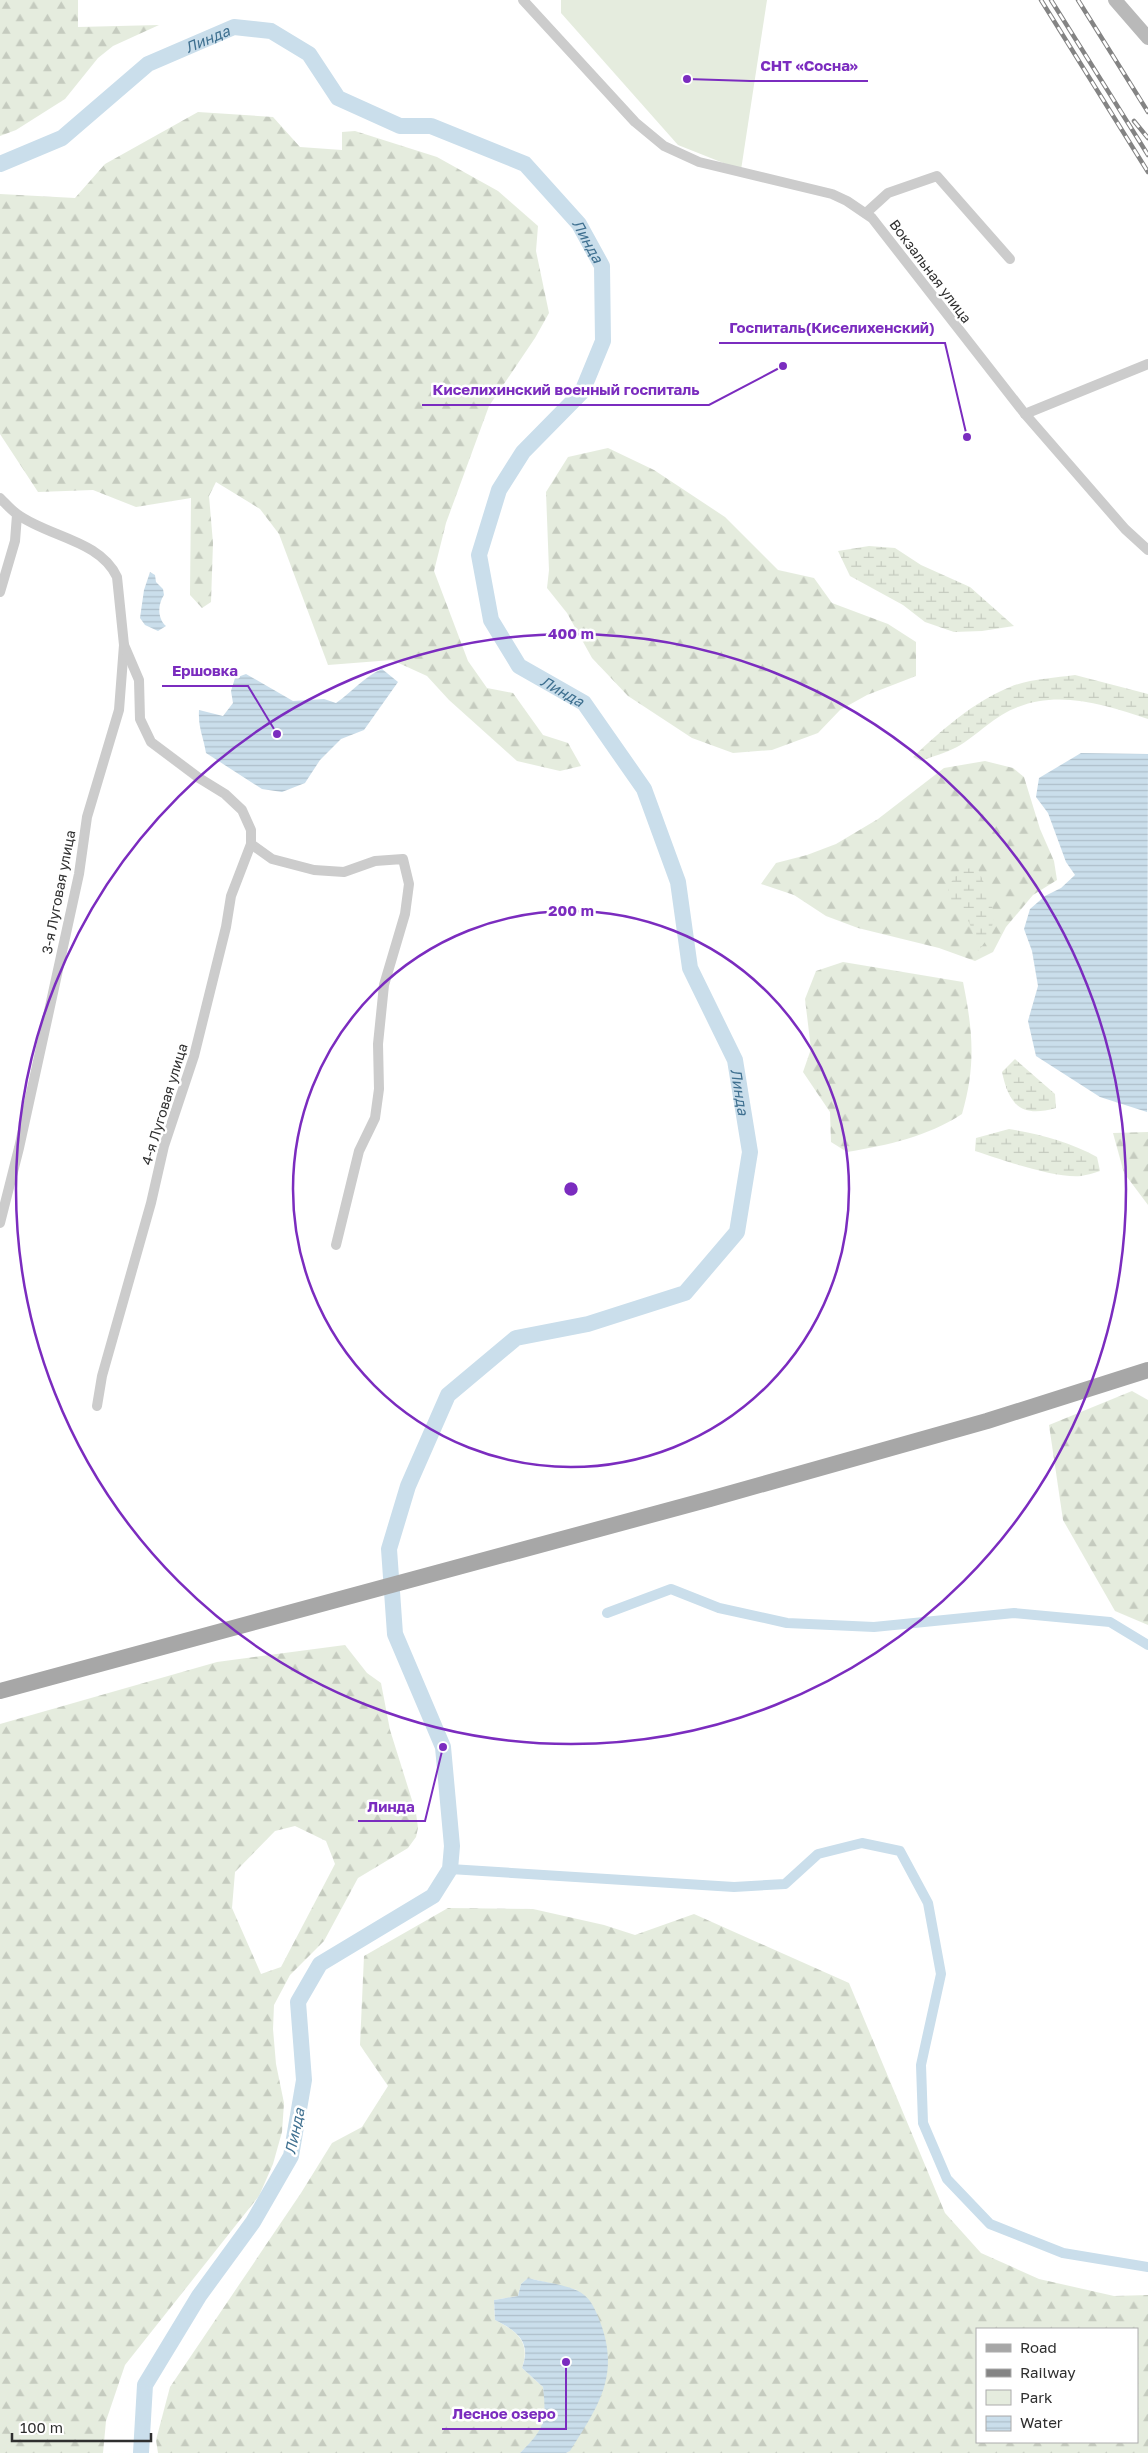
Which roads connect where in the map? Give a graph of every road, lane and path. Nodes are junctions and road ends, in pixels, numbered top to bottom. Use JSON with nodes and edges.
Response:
{"nodes":[{"id":1,"x":523,"y":0,"type":"edge"},
{"id":2,"x":1115,"y":0,"type":"edge"},
{"id":3,"x":1148,"y":38,"type":"edge"},
{"id":4,"x":866,"y":214,"type":"junction"},
{"id":5,"x":1010,"y":259,"type":"dead end"},
{"id":6,"x":1148,"y":364,"type":"edge"},
{"id":7,"x":1025,"y":414,"type":"junction"},
{"id":8,"x":0,"y":498,"type":"edge"},
{"id":9,"x":17,"y":515,"type":"junction"},
{"id":10,"x":1148,"y":550,"type":"edge"},
{"id":11,"x":0,"y":592,"type":"edge"},
{"id":12,"x":124,"y":645,"type":"junction"},
{"id":13,"x":251,"y":844,"type":"junction"},
{"id":14,"x":0,"y":1223,"type":"edge"},
{"id":15,"x":336,"y":1245,"type":"dead end"},
{"id":16,"x":1148,"y":1370,"type":"edge"},
{"id":17,"x":97,"y":1406,"type":"dead end"},
{"id":18,"x":0,"y":1691,"type":"edge"}],
"edges":[{"from":1,"to":4,"type":"street","name":"Вокзальная улица"},
{"from":2,"to":3,"type":"street"},
{"from":4,"to":5,"type":"street"},
{"from":4,"to":7,"type":"street","name":"Вокзальная улица"},
{"from":6,"to":7,"type":"street"},
{"from":7,"to":10,"type":"street","name":"Вокзальная улица"},
{"from":8,"to":9,"type":"street"},
{"from":9,"to":11,"type":"street"},
{"from":9,"to":12,"type":"street","name":"3-я Луговая улица"},
{"from":12,"to":13,"type":"street"},
{"from":12,"to":14,"type":"street","name":"3-я Луговая улица"},
{"from":13,"to":15,"type":"street"},
{"from":13,"to":17,"type":"street","name":"4-я Луговая улица"},
{"from":16,"to":18,"type":"main road"}]}
